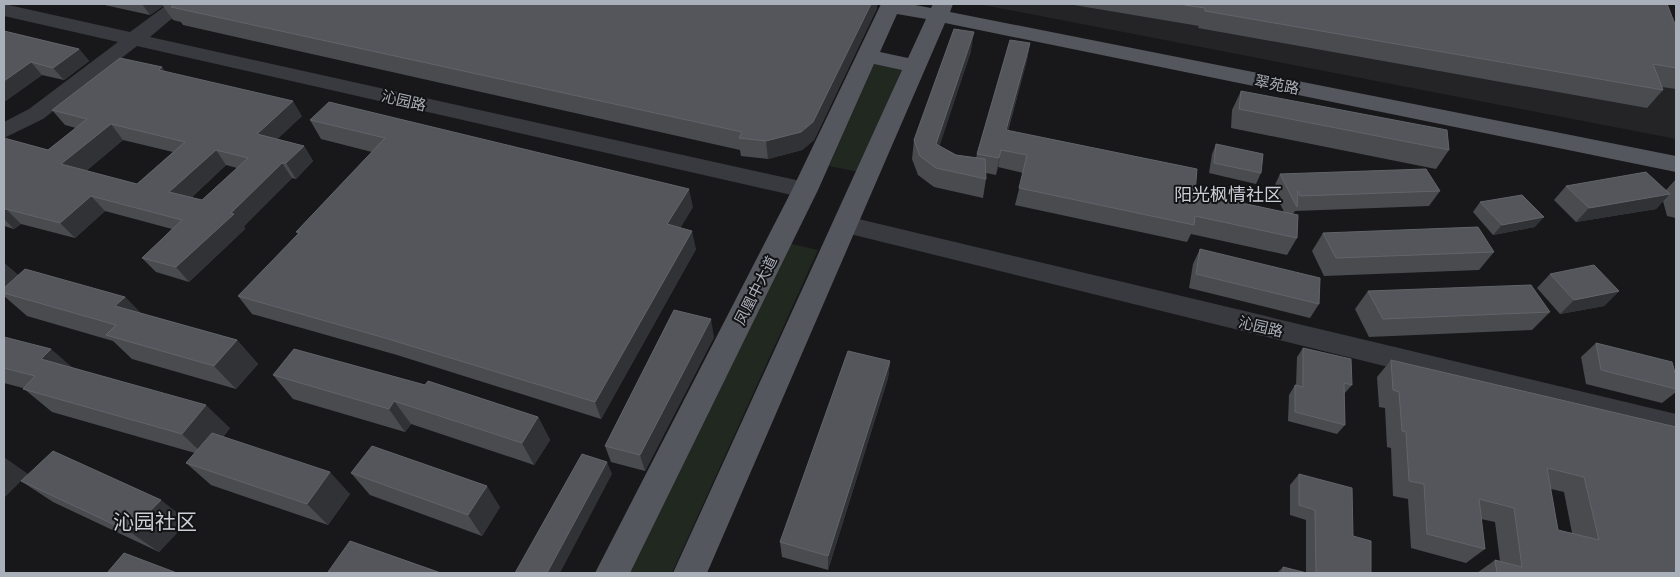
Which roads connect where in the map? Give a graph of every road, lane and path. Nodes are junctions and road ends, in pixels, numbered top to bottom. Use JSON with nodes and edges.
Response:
{"nodes":[{"id":1,"x":180,"y":4,"type":"edge"},
{"id":2,"x":886,"y":5,"type":"edge"},
{"id":3,"x":940,"y":7,"type":"edge"},
{"id":4,"x":4,"y":10,"type":"edge"},
{"id":5,"x":134,"y":39,"type":"junction"},
{"id":6,"x":867,"y":56,"type":"junction"},
{"id":7,"x":916,"y":66,"type":"junction"},
{"id":8,"x":36,"y":114,"type":"junction"},
{"id":9,"x":4,"y":125,"type":"edge"},
{"id":10,"x":4,"y":131,"type":"edge"},
{"id":11,"x":1676,"y":149,"type":"edge"},
{"id":12,"x":1676,"y":164,"type":"edge"},
{"id":13,"x":805,"y":190,"type":"junction"},
{"id":14,"x":846,"y":225,"type":"junction"},
{"id":15,"x":1676,"y":426,"type":"edge"},
{"id":16,"x":612,"y":573,"type":"edge"},
{"id":17,"x":690,"y":573,"type":"edge"}],
"edges":[{"from":1,"to":5,"type":"street"},
{"from":2,"to":3,"type":"main road","name":"翠苑路"},
{"from":2,"to":6,"type":"main road","name":"凤凰中大道"},
{"from":3,"to":7,"type":"main road"},
{"from":3,"to":11,"type":"main road","name":"翠苑路"},
{"from":3,"to":12,"type":"main road","name":"翠苑路"},
{"from":4,"to":5,"type":"street","name":"沁园路"},
{"from":5,"to":8,"type":"street"},
{"from":5,"to":13,"type":"street","name":"沁园路"},
{"from":6,"to":7,"type":"main road"},
{"from":6,"to":13,"type":"main road","name":"凤凰中大道"},
{"from":7,"to":14,"type":"main road"},
{"from":8,"to":9,"type":"street"},
{"from":8,"to":10,"type":"street"},
{"from":13,"to":16,"type":"main road","name":"凤凰中大道"},
{"from":14,"to":15,"type":"street","name":"沁园路"},
{"from":14,"to":17,"type":"main road"}]}
